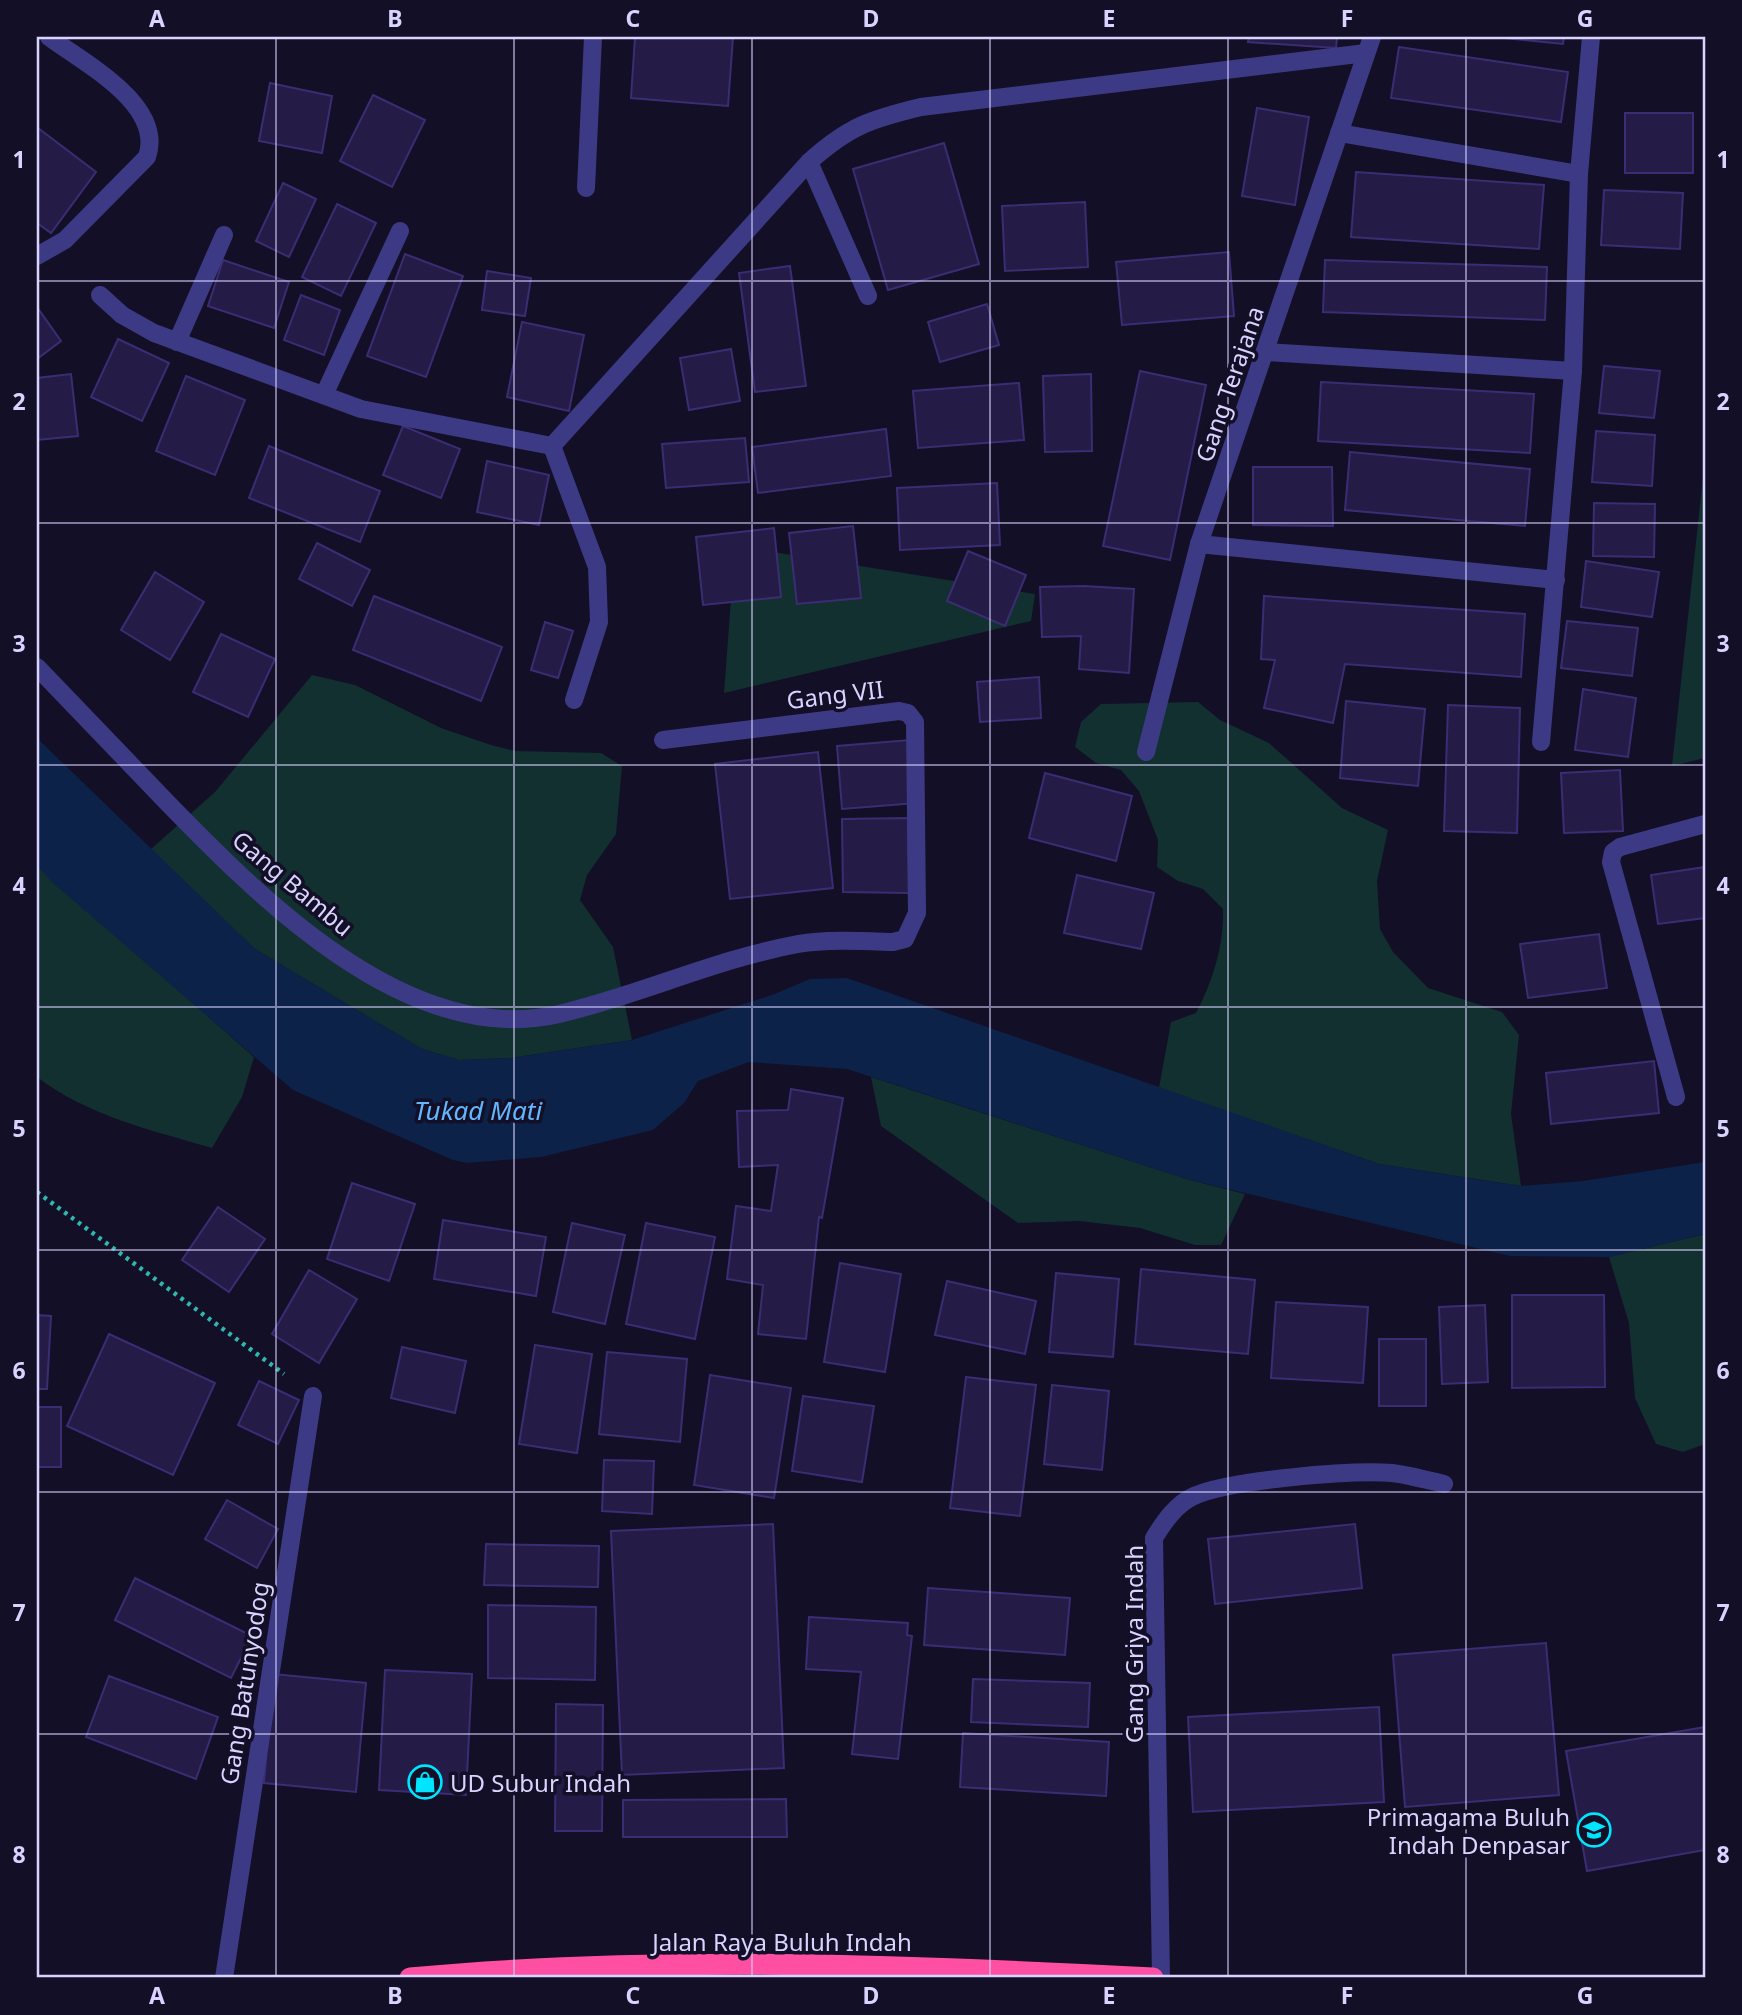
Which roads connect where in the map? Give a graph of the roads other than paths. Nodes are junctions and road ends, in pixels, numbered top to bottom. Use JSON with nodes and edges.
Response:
{"nodes":[{"id":1,"x":49,"y":37,"type":"edge"},
{"id":2,"x":593,"y":37,"type":"edge"},
{"id":3,"x":1591,"y":37,"type":"edge"},
{"id":4,"x":1369,"y":45,"type":"edge"},
{"id":5,"x":1339,"y":133,"type":"junction"},
{"id":6,"x":810,"y":162,"type":"junction"},
{"id":7,"x":1579,"y":174,"type":"junction"},
{"id":8,"x":586,"y":188,"type":"dead end"},
{"id":9,"x":400,"y":231,"type":"dead end"},
{"id":10,"x":224,"y":235,"type":"dead end"},
{"id":11,"x":37,"y":256,"type":"edge"},
{"id":12,"x":100,"y":295,"type":"dead end"},
{"id":13,"x":868,"y":296,"type":"dead end"},
{"id":14,"x":177,"y":342,"type":"junction"},
{"id":15,"x":1266,"y":352,"type":"junction"},
{"id":16,"x":1573,"y":371,"type":"junction"},
{"id":17,"x":324,"y":395,"type":"junction"},
{"id":18,"x":552,"y":446,"type":"junction"},
{"id":19,"x":1199,"y":544,"type":"junction"},
{"id":20,"x":1556,"y":580,"type":"junction"},
{"id":21,"x":37,"y":667,"type":"edge"},
{"id":22,"x":574,"y":701,"type":"dead end"},
{"id":23,"x":663,"y":740,"type":"dead end"},
{"id":24,"x":1541,"y":741,"type":"dead end"},
{"id":25,"x":1146,"y":752,"type":"dead end"},
{"id":26,"x":1705,"y":824,"type":"edge"},
{"id":27,"x":905,"y":939,"type":"joint"},
{"id":28,"x":1676,"y":1097,"type":"dead end"},
{"id":29,"x":313,"y":1395,"type":"road end"},
{"id":30,"x":1444,"y":1484,"type":"dead end"},
{"id":31,"x":490,"y":1975,"type":"edge"},
{"id":32,"x":224,"y":1978,"type":"edge"},
{"id":33,"x":410,"y":1978,"type":"edge"},
{"id":34,"x":1153,"y":1978,"type":"edge"},
{"id":35,"x":1161,"y":1978,"type":"edge"}],
"edges":[{"from":1,"to":11,"type":"street"},
{"from":2,"to":8,"type":"street"},
{"from":3,"to":7,"type":"street"},
{"from":4,"to":5,"type":"street","name":"Gang Terajana"},
{"from":4,"to":6,"type":"street"},
{"from":5,"to":7,"type":"street"},
{"from":5,"to":15,"type":"street","name":"Gang Terajana"},
{"from":6,"to":13,"type":"street"},
{"from":6,"to":18,"type":"street"},
{"from":7,"to":16,"type":"street"},
{"from":9,"to":17,"type":"street"},
{"from":10,"to":14,"type":"street"},
{"from":12,"to":14,"type":"street"},
{"from":14,"to":17,"type":"street"},
{"from":15,"to":16,"type":"street"},
{"from":15,"to":19,"type":"street","name":"Gang Terajana"},
{"from":16,"to":20,"type":"street"},
{"from":17,"to":18,"type":"street"},
{"from":18,"to":22,"type":"street"},
{"from":19,"to":20,"type":"street"},
{"from":19,"to":25,"type":"street","name":"Gang Terajana"},
{"from":20,"to":24,"type":"street"},
{"from":21,"to":27,"type":"street","name":"Gang Bambu"},
{"from":23,"to":27,"type":"street","name":"Gang VII"},
{"from":26,"to":28,"type":"street"},
{"from":29,"to":32,"type":"street","name":"Gang Batunyodog"},
{"from":30,"to":35,"type":"street","name":"Gang Griya Indah"},
{"from":31,"to":33,"type":"highway","name":"Jalan Raya Buluh Indah"},
{"from":31,"to":34,"type":"highway","name":"Jalan Raya Buluh Indah"}]}
